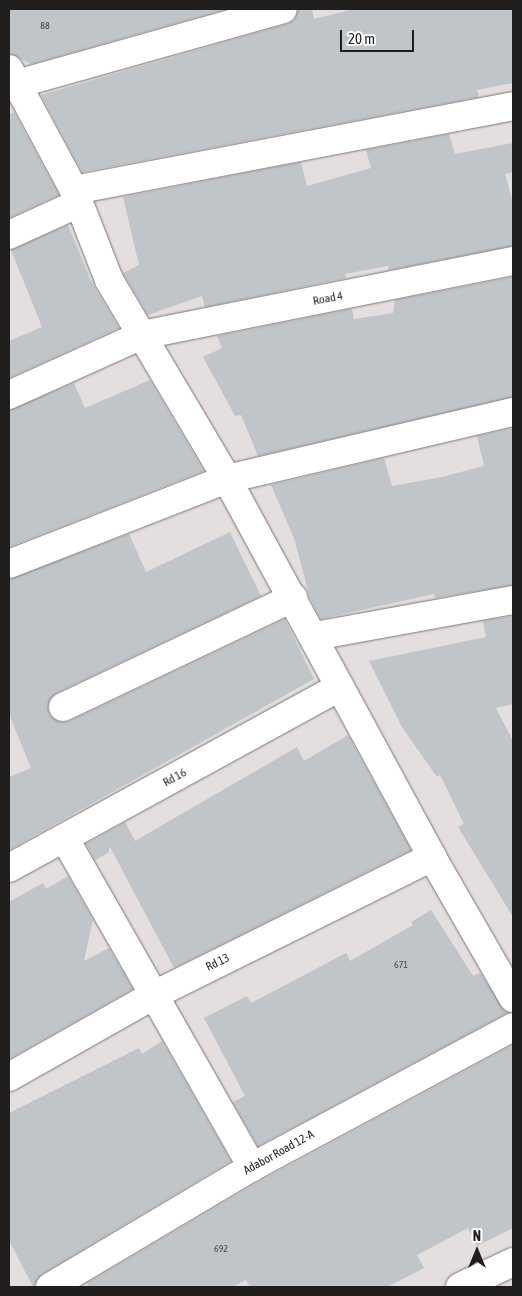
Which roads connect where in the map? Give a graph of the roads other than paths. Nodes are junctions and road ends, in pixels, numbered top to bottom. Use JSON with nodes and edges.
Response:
{"nodes":[{"id":1,"x":282,"y":9,"type":"edge"},
{"id":2,"x":13,"y":76,"type":"edge"},
{"id":3,"x":513,"y":106,"type":"edge"},
{"id":4,"x":76,"y":197,"type":"junction"},
{"id":5,"x":9,"y":235,"type":"edge"},
{"id":6,"x":513,"y":261,"type":"edge"},
{"id":7,"x":142,"y":335,"type":"junction"},
{"id":8,"x":9,"y":395,"type":"edge"},
{"id":9,"x":513,"y":412,"type":"edge"},
{"id":10,"x":227,"y":479,"type":"junction"},
{"id":11,"x":9,"y":564,"type":"edge"},
{"id":12,"x":292,"y":598,"type":"junction"},
{"id":13,"x":513,"y":600,"type":"edge"},
{"id":14,"x":315,"y":636,"type":"junction"},
{"id":15,"x":340,"y":687,"type":"junction"},
{"id":16,"x":63,"y":707,"type":"dead end"},
{"id":17,"x":65,"y":839,"type":"junction"},
{"id":18,"x":432,"y":857,"type":"junction"},
{"id":19,"x":9,"y":868,"type":"edge"},
{"id":20,"x":152,"y":996,"type":"junction"},
{"id":21,"x":513,"y":998,"type":"edge"},
{"id":22,"x":513,"y":1026,"type":"edge"},
{"id":23,"x":9,"y":1077,"type":"edge"},
{"id":24,"x":252,"y":1167,"type":"junction"},
{"id":25,"x":513,"y":1262,"type":"edge"},
{"id":26,"x":50,"y":1287,"type":"edge"},
{"id":27,"x":460,"y":1287,"type":"edge"}],
"edges":[{"from":1,"to":2,"type":"street"},
{"from":2,"to":4,"type":"street"},
{"from":3,"to":4,"type":"street"},
{"from":4,"to":5,"type":"street"},
{"from":4,"to":7,"type":"street"},
{"from":6,"to":7,"type":"street","name":"Road 4"},
{"from":7,"to":8,"type":"street","name":"Road 4"},
{"from":7,"to":10,"type":"street"},
{"from":9,"to":10,"type":"street"},
{"from":10,"to":11,"type":"street"},
{"from":10,"to":12,"type":"street"},
{"from":12,"to":14,"type":"street"},
{"from":12,"to":16,"type":"street"},
{"from":13,"to":14,"type":"street"},
{"from":14,"to":15,"type":"street"},
{"from":15,"to":17,"type":"street","name":"Rd 16"},
{"from":15,"to":18,"type":"street"},
{"from":17,"to":19,"type":"street","name":"Rd 16"},
{"from":17,"to":20,"type":"street"},
{"from":18,"to":20,"type":"street","name":"Rd 13"},
{"from":18,"to":21,"type":"street"},
{"from":20,"to":23,"type":"street","name":"Rd 13"},
{"from":20,"to":24,"type":"street"},
{"from":22,"to":24,"type":"street","name":"Adabor Road 12-A"},
{"from":24,"to":26,"type":"street","name":"Adabor Road 12-A"},
{"from":25,"to":27,"type":"street"}]}
